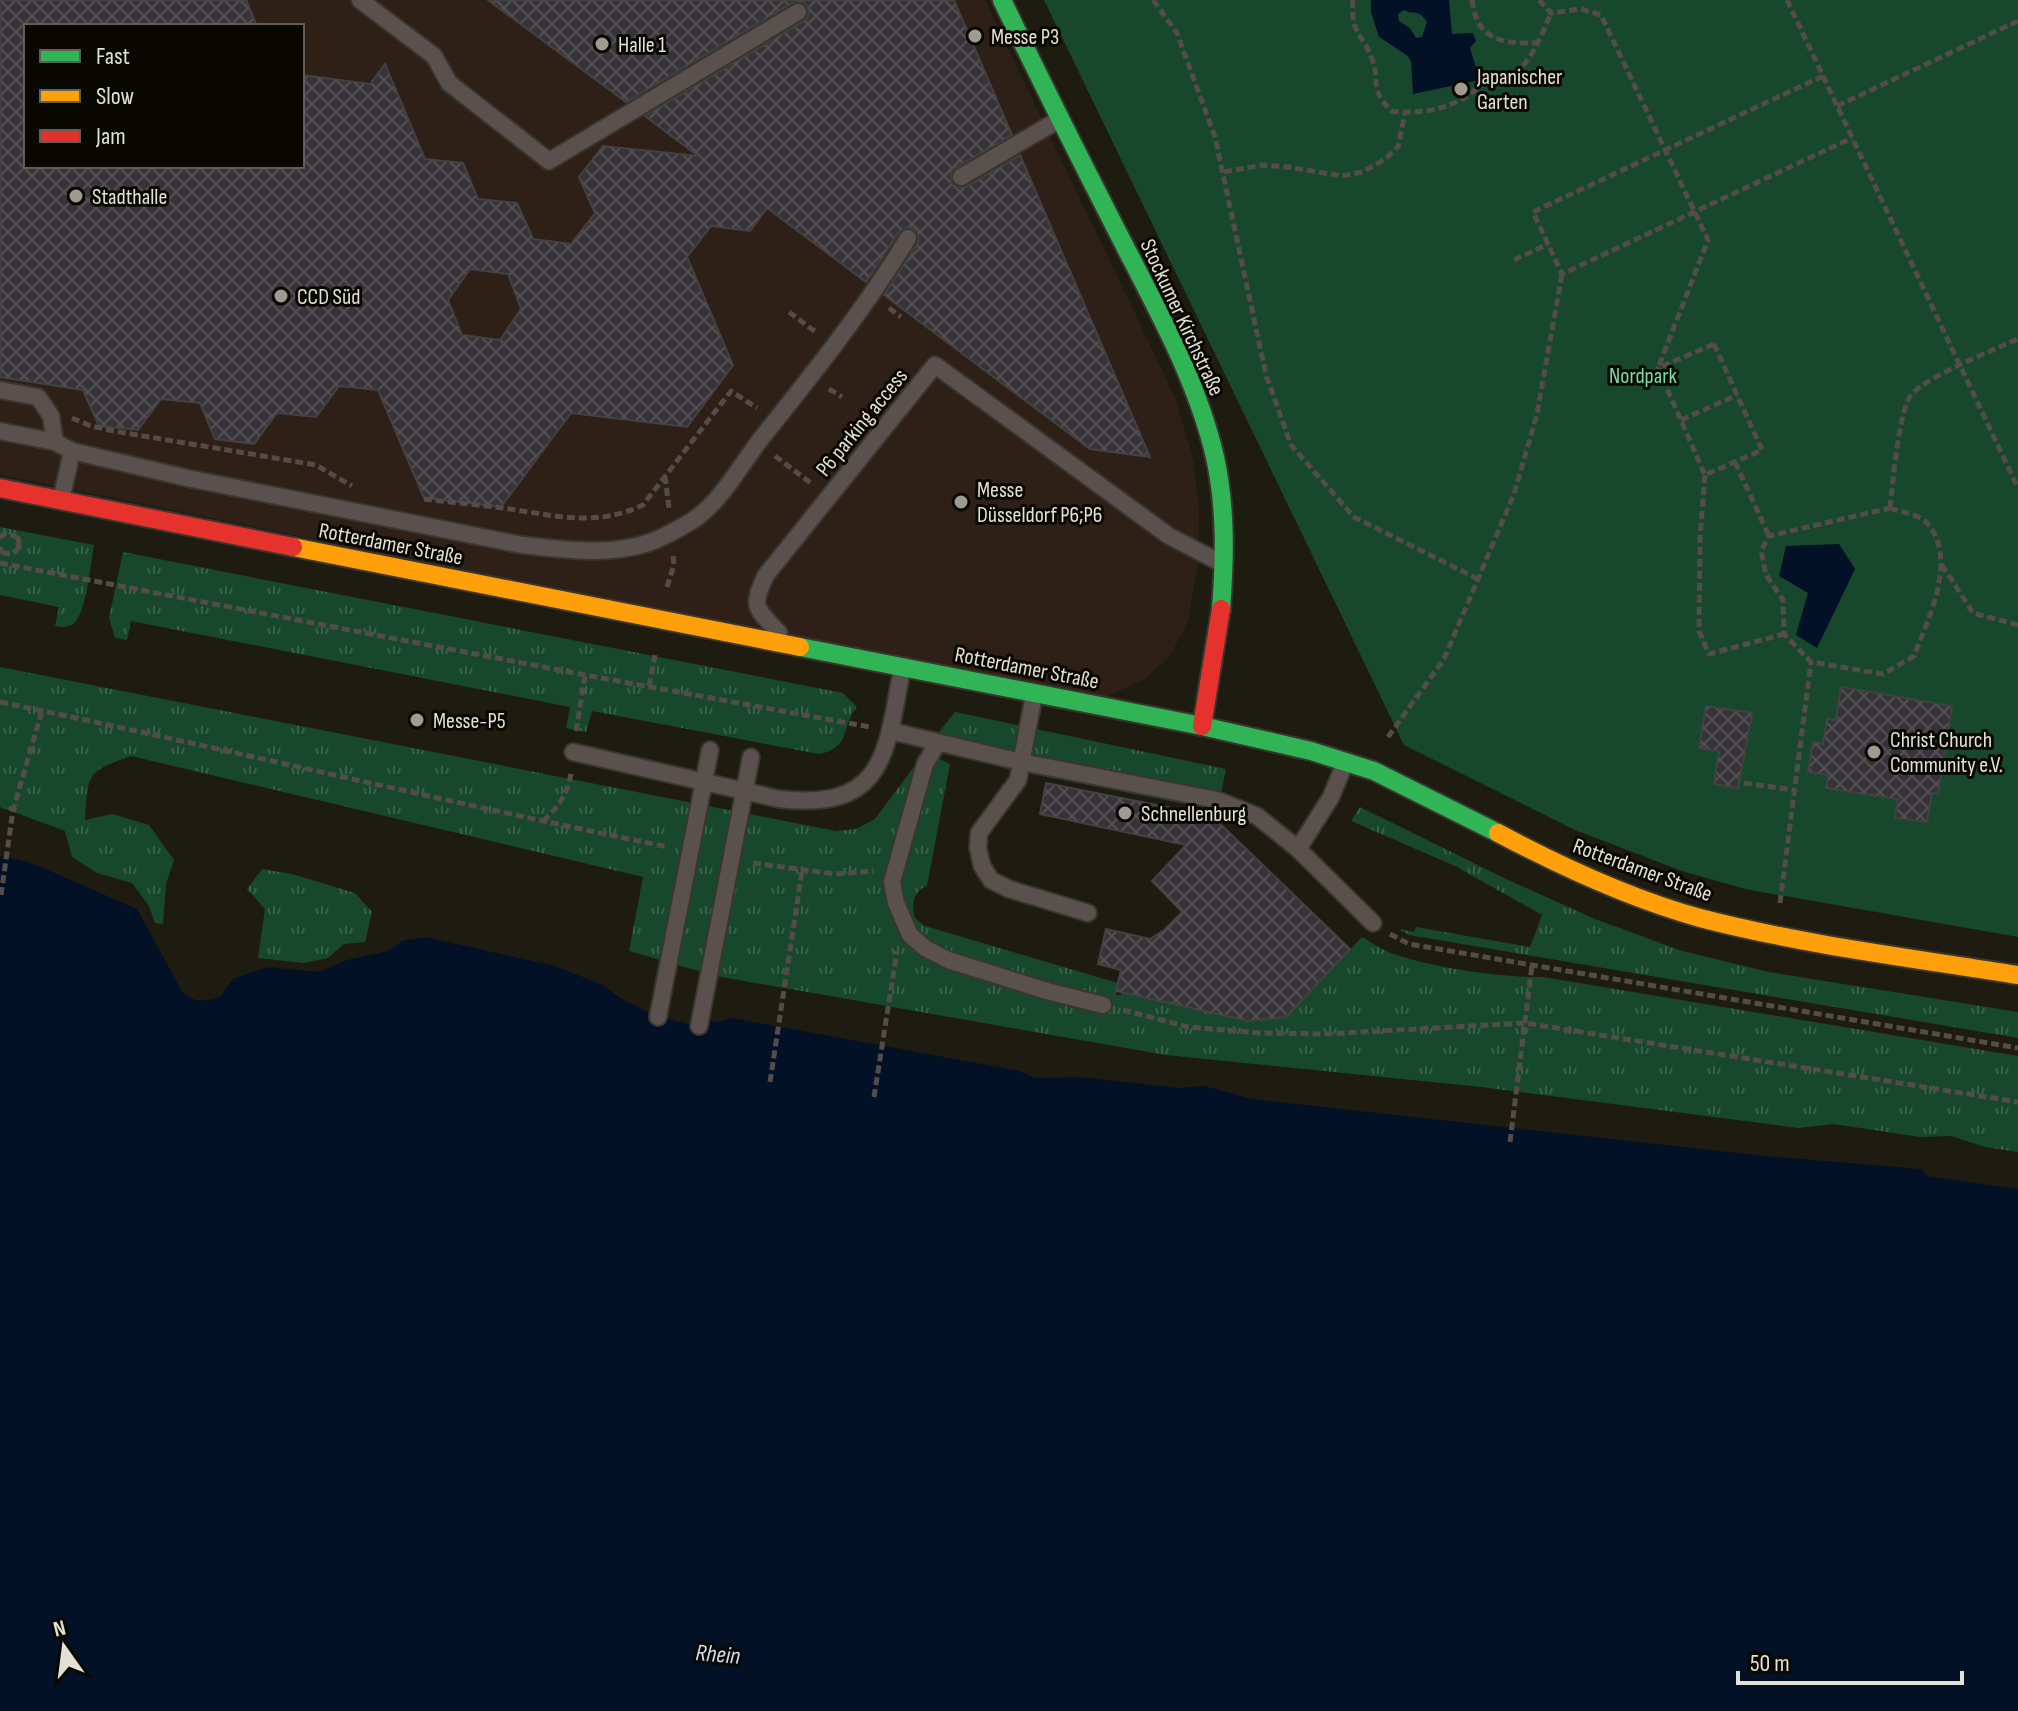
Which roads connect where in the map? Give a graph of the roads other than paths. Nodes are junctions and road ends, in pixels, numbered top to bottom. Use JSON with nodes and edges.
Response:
{"nodes":[{"id":1,"x":360,"y":0,"type":"edge"},
{"id":2,"x":1002,"y":0,"type":"edge"},
{"id":3,"x":798,"y":12,"type":"dead end"},
{"id":4,"x":1060,"y":119,"type":"junction"},
{"id":5,"x":961,"y":177,"type":"dead end"},
{"id":6,"x":908,"y":238,"type":"dead end"},
{"id":7,"x":0,"y":390,"type":"edge"},
{"id":8,"x":0,"y":431,"type":"edge"},
{"id":9,"x":55,"y":442,"type":"junction"},
{"id":10,"x":72,"y":451,"type":"junction"},
{"id":11,"x":0,"y":488,"type":"edge"},
{"id":12,"x":61,"y":501,"type":"junction"},
{"id":13,"x":1226,"y":566,"type":"junction"},
{"id":14,"x":788,"y":643,"type":"junction"},
{"id":15,"x":903,"y":667,"type":"junction"},
{"id":16,"x":1034,"y":694,"type":"junction"},
{"id":17,"x":1202,"y":726,"type":"junction"},
{"id":18,"x":891,"y":731,"type":"junction"},
{"id":19,"x":937,"y":744,"type":"junction"},
{"id":20,"x":710,"y":750,"type":"dead end"},
{"id":21,"x":573,"y":752,"type":"dead end"},
{"id":22,"x":751,"y":757,"type":"dead end"},
{"id":23,"x":1021,"y":762,"type":"junction"},
{"id":24,"x":1346,"y":762,"type":"junction"},
{"id":25,"x":704,"y":781,"type":"junction"},
{"id":26,"x":744,"y":791,"type":"junction"},
{"id":27,"x":1298,"y":849,"type":"junction"},
{"id":28,"x":1088,"y":913,"type":"dead end"},
{"id":29,"x":1373,"y":923,"type":"road end"},
{"id":30,"x":2018,"y":975,"type":"edge"},
{"id":31,"x":1103,"y":1005,"type":"road end"},
{"id":32,"x":658,"y":1017,"type":"dead end"},
{"id":33,"x":699,"y":1026,"type":"dead end"}],
"edges":[{"from":1,"to":3,"type":"lane"},
{"from":2,"to":4,"type":"street","name":"Stockumer Kirchstraße"},
{"from":4,"to":5,"type":"lane"},
{"from":4,"to":13,"type":"street","name":"Stockumer Kirchstraße"},
{"from":6,"to":10,"type":"lane"},
{"from":7,"to":9,"type":"lane"},
{"from":8,"to":9,"type":"lane"},
{"from":9,"to":10,"type":"lane"},
{"from":10,"to":12,"type":"lane"},
{"from":11,"to":12,"type":"street","name":"Rotterdamer Straße"},
{"from":12,"to":14,"type":"street","name":"Rotterdamer Straße"},
{"from":13,"to":14,"type":"lane","name":"P6 parking access"},
{"from":13,"to":17,"type":"street","name":"Stockumer Kirchstraße"},
{"from":14,"to":15,"type":"street","name":"Rotterdamer Straße"},
{"from":15,"to":16,"type":"street","name":"Rotterdamer Straße"},
{"from":15,"to":18,"type":"lane"},
{"from":16,"to":17,"type":"street","name":"Rotterdamer Straße"},
{"from":16,"to":23,"type":"lane"},
{"from":17,"to":24,"type":"street","name":"Rotterdamer Straße"},
{"from":18,"to":19,"type":"lane"},
{"from":18,"to":26,"type":"lane"},
{"from":19,"to":23,"type":"lane"},
{"from":19,"to":31,"type":"lane"},
{"from":20,"to":25,"type":"lane"},
{"from":21,"to":25,"type":"lane"},
{"from":22,"to":26,"type":"lane"},
{"from":23,"to":27,"type":"lane"},
{"from":23,"to":28,"type":"lane"},
{"from":24,"to":27,"type":"lane"},
{"from":24,"to":30,"type":"street","name":"Rotterdamer Straße"},
{"from":25,"to":26,"type":"lane"},
{"from":25,"to":32,"type":"lane"},
{"from":26,"to":33,"type":"lane"},
{"from":27,"to":29,"type":"lane"}]}
